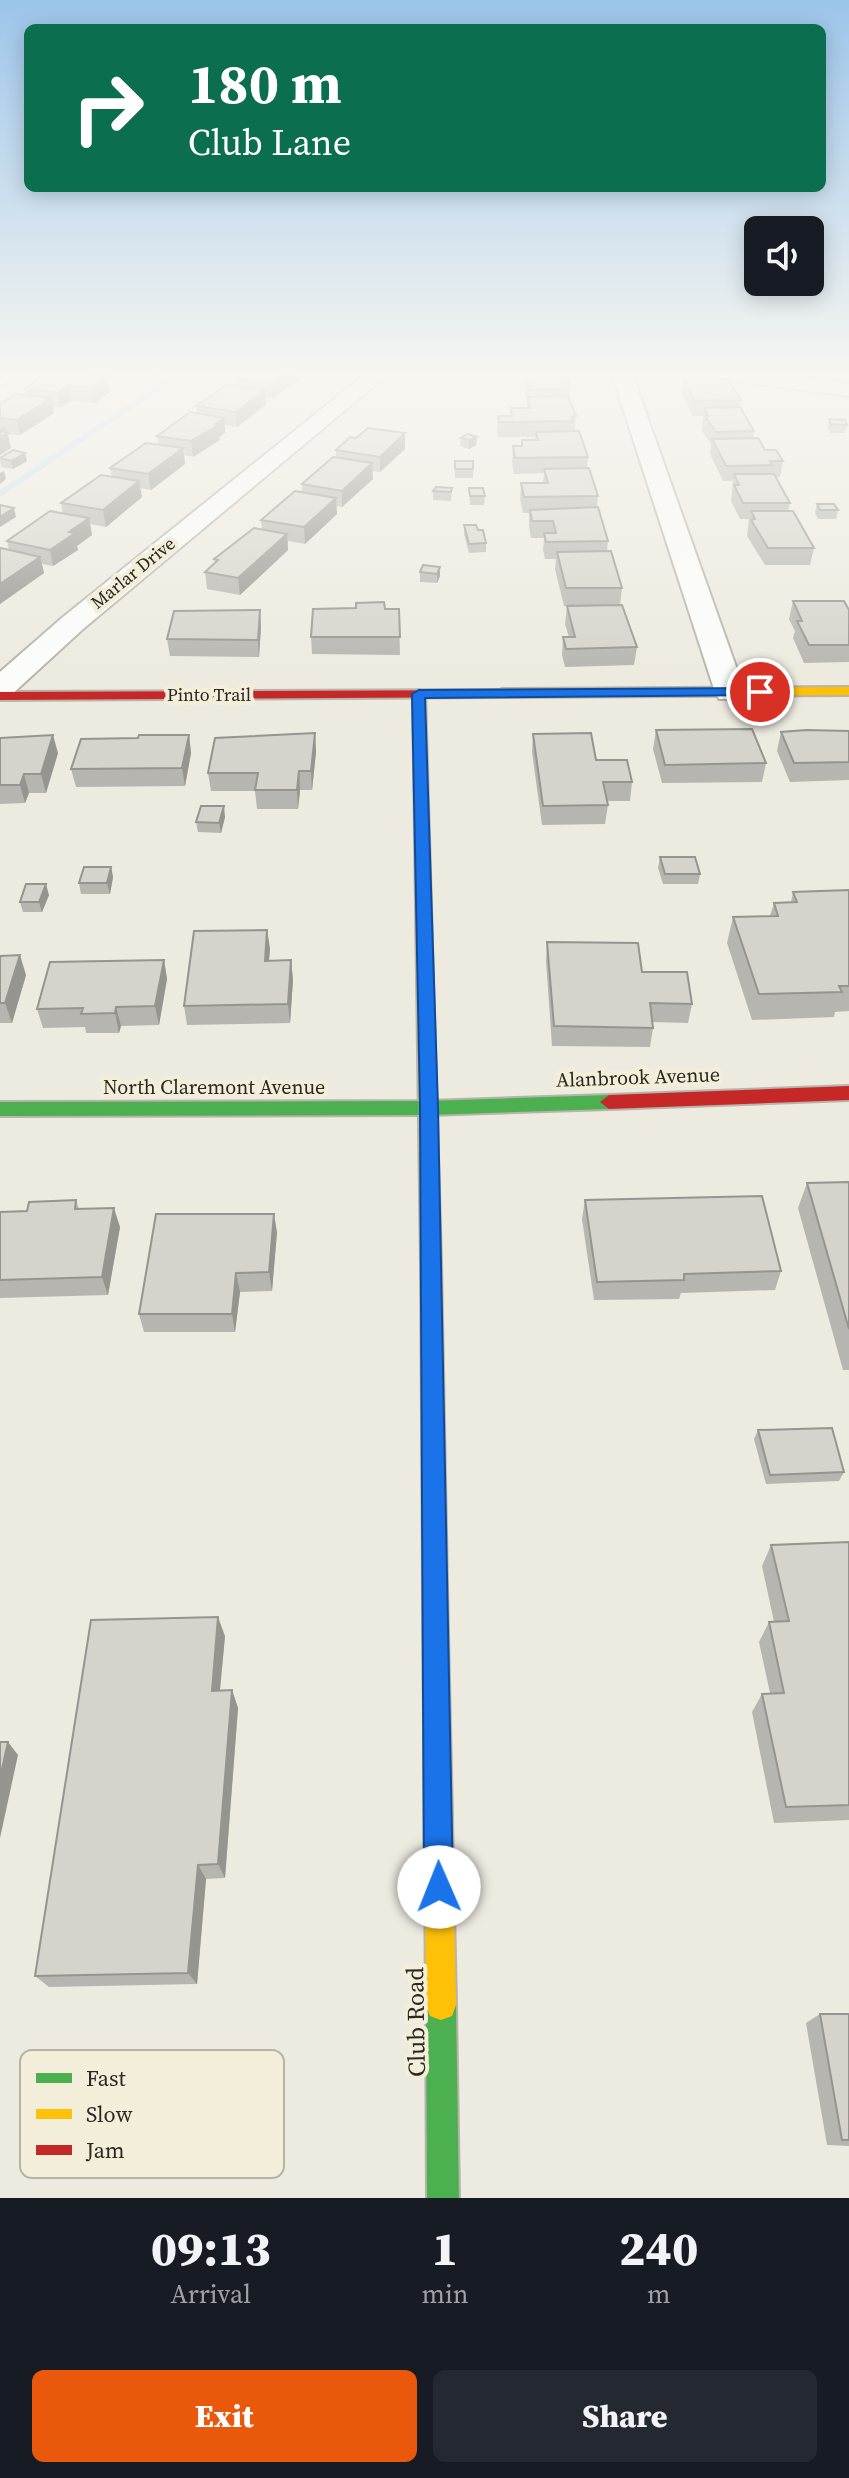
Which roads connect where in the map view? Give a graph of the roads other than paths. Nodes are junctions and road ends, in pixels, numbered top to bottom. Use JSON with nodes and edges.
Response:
{"nodes":[{"id":1,"x":256,"y":474,"type":"edge"},
{"id":2,"x":656,"y":474,"type":"edge"},
{"id":3,"x":0,"y":688,"type":"edge"},
{"id":4,"x":849,"y":691,"type":"edge"},
{"id":5,"x":730,"y":692,"type":"junction"},
{"id":6,"x":419,"y":694,"type":"junction"},
{"id":7,"x":0,"y":696,"type":"edge"},
{"id":8,"x":849,"y":1093,"type":"edge"},
{"id":9,"x":429,"y":1108,"type":"junction"},
{"id":10,"x":0,"y":1109,"type":"edge"},
{"id":11,"x":443,"y":2198,"type":"edge"}],
"edges":[{"from":1,"to":3,"type":"street","name":"Marlar Drive"},
{"from":2,"to":5,"type":"street"},
{"from":4,"to":5,"type":"street","name":"Pinto Trail"},
{"from":5,"to":6,"type":"street","name":"Pinto Trail"},
{"from":6,"to":7,"type":"street","name":"Pinto Trail"},
{"from":6,"to":9,"type":"street","name":"Club Road"},
{"from":8,"to":9,"type":"street","name":"Alanbrook Avenue"},
{"from":9,"to":10,"type":"street","name":"North Claremont Avenue"},
{"from":9,"to":11,"type":"street","name":"Club Road"}]}
